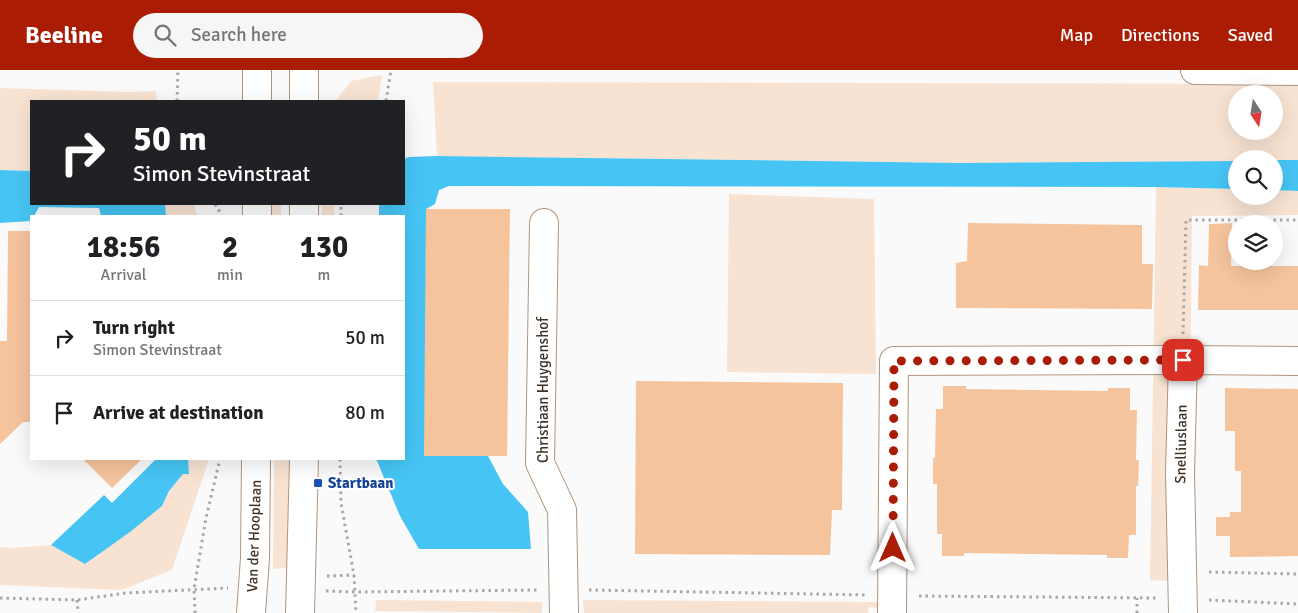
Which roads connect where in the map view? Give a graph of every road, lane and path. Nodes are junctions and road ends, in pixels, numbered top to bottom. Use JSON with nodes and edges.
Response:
{"nodes":[{"id":1,"x":178,"y":70,"type":"edge"},
{"id":2,"x":257,"y":70,"type":"edge"},
{"id":3,"x":304,"y":70,"type":"edge"},
{"id":4,"x":391,"y":70,"type":"edge"},
{"id":5,"x":1195,"y":70,"type":"edge"},
{"id":6,"x":1298,"y":71,"type":"edge"},
{"id":7,"x":177,"y":100,"type":"edge"},
{"id":8,"x":257,"y":100,"type":"edge"},
{"id":9,"x":304,"y":100,"type":"edge"},
{"id":10,"x":386,"y":100,"type":"edge"},
{"id":11,"x":1298,"y":220,"type":"edge"},
{"id":12,"x":544,"y":222,"type":"dead end"},
{"id":13,"x":1183,"y":360,"type":"junction"},
{"id":14,"x":1298,"y":360,"type":"edge"},
{"id":15,"x":220,"y":460,"type":"edge"},
{"id":16,"x":256,"y":460,"type":"edge"},
{"id":17,"x":304,"y":460,"type":"edge"},
{"id":18,"x":340,"y":460,"type":"edge"},
{"id":19,"x":1298,"y":574,"type":"edge"},
{"id":20,"x":354,"y":575,"type":"junction"},
{"id":21,"x":194,"y":590,"type":"junction"},
{"id":22,"x":356,"y":592,"type":"junction"},
{"id":23,"x":306,"y":593,"type":"edge"},
{"id":24,"x":1182,"y":594,"type":"edge"},
{"id":25,"x":0,"y":598,"type":"edge"},
{"id":26,"x":1137,"y":598,"type":"junction"},
{"id":27,"x":77,"y":600,"type":"junction"},
{"id":28,"x":252,"y":600,"type":"edge"},
{"id":29,"x":564,"y":601,"type":"edge"},
{"id":30,"x":892,"y":604,"type":"edge"},
{"id":31,"x":1298,"y":604,"type":"edge"},
{"id":32,"x":78,"y":613,"type":"edge"},
{"id":33,"x":195,"y":613,"type":"edge"},
{"id":34,"x":356,"y":613,"type":"edge"},
{"id":35,"x":1137,"y":613,"type":"edge"}],
"edges":[{"from":1,"to":7,"type":"path"},
{"from":2,"to":8,"type":"street"},
{"from":3,"to":9,"type":"street"},
{"from":4,"to":10,"type":"path"},
{"from":5,"to":6,"type":"street"},
{"from":11,"to":13,"type":"path"},
{"from":12,"to":29,"type":"street","name":"Christiaan Huygenshof"},
{"from":13,"to":14,"type":"street"},
{"from":13,"to":24,"type":"street","name":"Snelliuslaan"},
{"from":13,"to":30,"type":"street"},
{"from":15,"to":21,"type":"path"},
{"from":16,"to":28,"type":"street","name":"Van der Hooplaan"},
{"from":17,"to":23,"type":"street"},
{"from":18,"to":20,"type":"path"},
{"from":19,"to":24,"type":"path"},
{"from":20,"to":22,"type":"path"},
{"from":20,"to":23,"type":"path"},
{"from":21,"to":27,"type":"path"},
{"from":21,"to":28,"type":"path"},
{"from":21,"to":33,"type":"path"},
{"from":22,"to":23,"type":"path"},
{"from":22,"to":29,"type":"path"},
{"from":22,"to":34,"type":"path"},
{"from":24,"to":26,"type":"path"},
{"from":24,"to":31,"type":"path"},
{"from":25,"to":27,"type":"path"},
{"from":26,"to":30,"type":"path"},
{"from":26,"to":35,"type":"path"},
{"from":27,"to":32,"type":"path"},
{"from":29,"to":30,"type":"path"}]}
